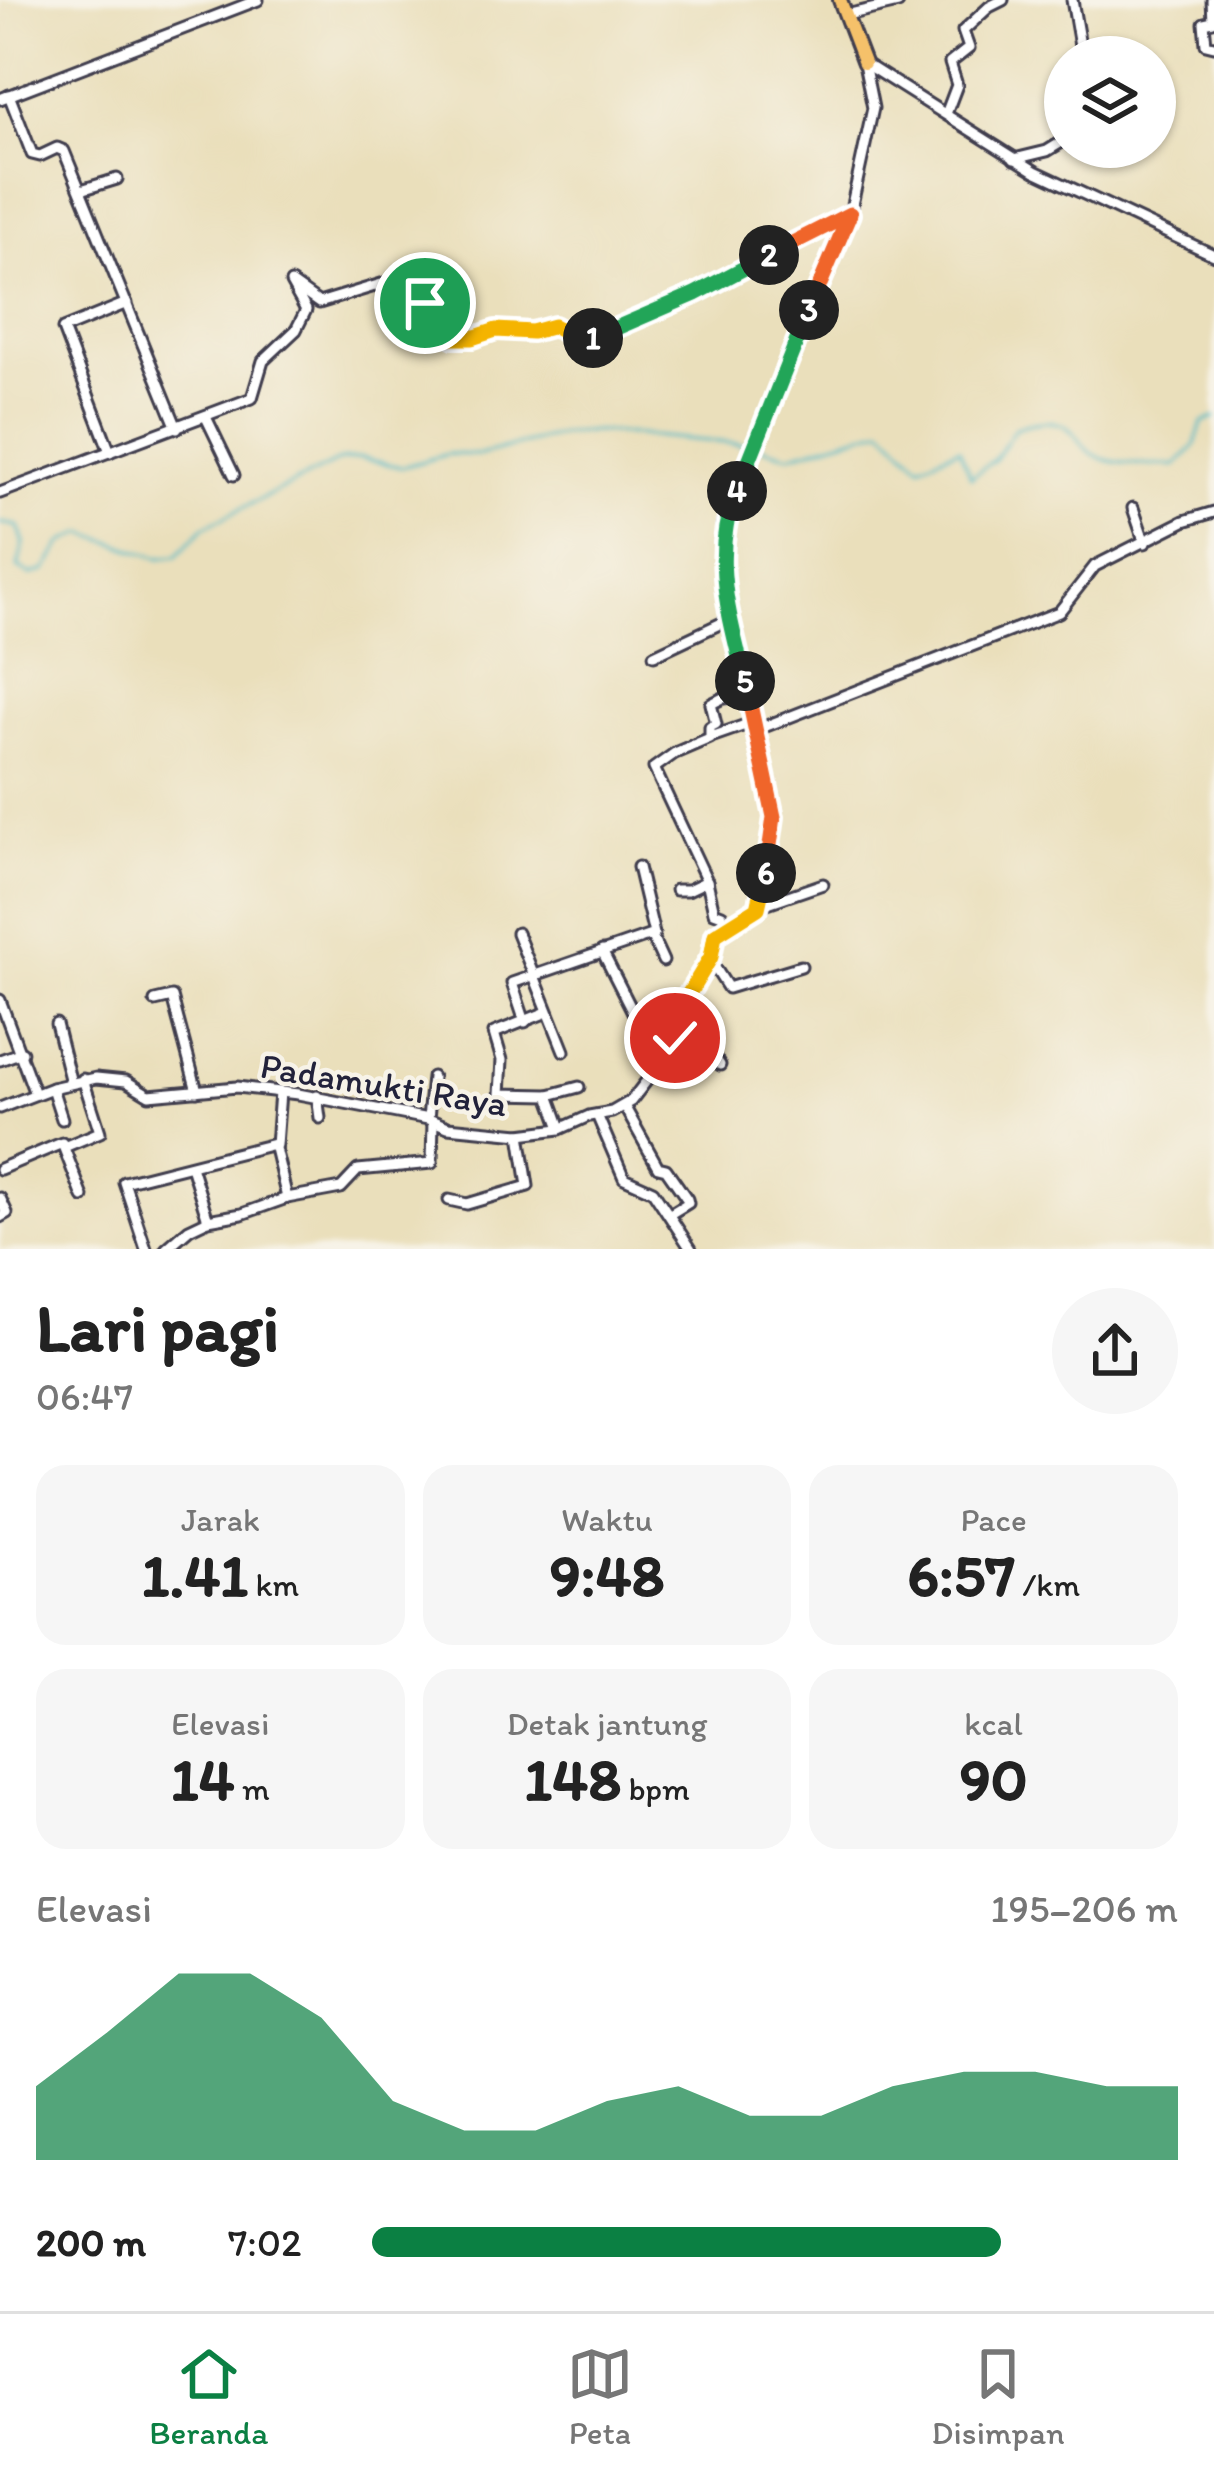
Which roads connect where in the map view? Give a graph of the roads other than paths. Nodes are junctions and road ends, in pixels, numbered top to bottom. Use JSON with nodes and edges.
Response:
{"nodes":[{"id":1,"x":840,"y":0,"type":"edge"},
{"id":2,"x":1003,"y":0,"type":"edge"},
{"id":3,"x":1072,"y":0,"type":"edge"},
{"id":4,"x":1212,"y":0,"type":"edge"},
{"id":5,"x":250,"y":1,"type":"edge"},
{"id":6,"x":898,"y":3,"type":"dead end"},
{"id":7,"x":846,"y":15,"type":"junction"},
{"id":8,"x":1078,"y":36,"type":"edge"},
{"id":9,"x":1214,"y":46,"type":"edge"},
{"id":10,"x":864,"y":63,"type":"junction"},
{"id":11,"x":4,"y":97,"type":"edge"},
{"id":12,"x":946,"y":114,"type":"junction"},
{"id":13,"x":1044,"y":152,"type":"edge"},
{"id":14,"x":1014,"y":159,"type":"junction"},
{"id":15,"x":117,"y":179,"type":"dead end"},
{"id":16,"x":81,"y":190,"type":"junction"},
{"id":17,"x":850,"y":214,"type":"junction"},
{"id":18,"x":1214,"y":255,"type":"edge"},
{"id":19,"x":127,"y":303,"type":"junction"},
{"id":20,"x":206,"y":417,"type":"junction"},
{"id":21,"x":177,"y":428,"type":"junction"},
{"id":22,"x":110,"y":452,"type":"junction"},
{"id":23,"x":234,"y":475,"type":"dead end"},
{"id":24,"x":0,"y":493,"type":"edge"},
{"id":25,"x":1133,"y":508,"type":"dead end"},
{"id":26,"x":1214,"y":512,"type":"edge"},
{"id":27,"x":1145,"y":543,"type":"junction"},
{"id":28,"x":730,"y":619,"type":"junction"},
{"id":29,"x":654,"y":655,"type":"dead end"},
{"id":30,"x":748,"y":696,"type":"junction"},
{"id":31,"x":755,"y":726,"type":"junction"},
{"id":32,"x":714,"y":736,"type":"dead end"},
{"id":33,"x":638,"y":867,"type":"dead end"},
{"id":34,"x":706,"y":881,"type":"junction"},
{"id":35,"x":823,"y":884,"type":"dead end"},
{"id":36,"x":676,"y":890,"type":"dead end"},
{"id":37,"x":759,"y":906,"type":"junction"},
{"id":38,"x":726,"y":926,"type":"junction"},
{"id":39,"x":517,"y":933,"type":"dead end"},
{"id":40,"x":652,"y":937,"type":"junction"},
{"id":41,"x":602,"y":951,"type":"junction"},
{"id":42,"x":710,"y":960,"type":"junction"},
{"id":43,"x":663,"y":961,"type":"dead end"},
{"id":44,"x":801,"y":966,"type":"dead end"},
{"id":45,"x":534,"y":975,"type":"junction"},
{"id":46,"x":0,"y":1000,"type":"edge"},
{"id":47,"x":155,"y":1001,"type":"dead end"},
{"id":48,"x":684,"y":1007,"type":"junction"},
{"id":49,"x":547,"y":1012,"type":"junction"},
{"id":50,"x":524,"y":1022,"type":"junction"},
{"id":51,"x":56,"y":1024,"type":"dead end"},
{"id":52,"x":564,"y":1051,"type":"dead end"},
{"id":53,"x":22,"y":1052,"type":"junction"},
{"id":54,"x":0,"y":1060,"type":"edge"},
{"id":55,"x":720,"y":1065,"type":"dead end"},
{"id":56,"x":432,"y":1077,"type":"dead end"},
{"id":57,"x":83,"y":1079,"type":"junction"},
{"id":58,"x":71,"y":1082,"type":"junction"},
{"id":59,"x":197,"y":1087,"type":"junction"},
{"id":60,"x":579,"y":1087,"type":"dead end"},
{"id":61,"x":52,"y":1088,"type":"junction"},
{"id":62,"x":280,"y":1092,"type":"junction"},
{"id":63,"x":35,"y":1094,"type":"junction"},
{"id":64,"x":549,"y":1095,"type":"junction"},
{"id":65,"x":317,"y":1096,"type":"junction"},
{"id":66,"x":624,"y":1106,"type":"junction"},
{"id":67,"x":0,"y":1108,"type":"edge"},
{"id":68,"x":597,"y":1114,"type":"junction"},
{"id":69,"x":320,"y":1118,"type":"dead end"},
{"id":70,"x":62,"y":1119,"type":"dead end"},
{"id":71,"x":430,"y":1120,"type":"junction"},
{"id":72,"x":560,"y":1128,"type":"junction"},
{"id":73,"x":520,"y":1134,"type":"junction"},
{"id":74,"x":276,"y":1145,"type":"junction"},
{"id":75,"x":64,"y":1147,"type":"junction"},
{"id":76,"x":191,"y":1166,"type":"junction"},
{"id":77,"x":0,"y":1169,"type":"edge"},
{"id":78,"x":83,"y":1197,"type":"dead end"},
{"id":79,"x":0,"y":1198,"type":"edge"},
{"id":80,"x":287,"y":1198,"type":"junction"},
{"id":81,"x":449,"y":1199,"type":"dead end"},
{"id":82,"x":670,"y":1214,"type":"junction"},
{"id":83,"x":0,"y":1217,"type":"edge"},
{"id":84,"x":208,"y":1220,"type":"junction"},
{"id":85,"x":688,"y":1245,"type":"edge"},
{"id":86,"x":146,"y":1249,"type":"edge"},
{"id":87,"x":166,"y":1249,"type":"edge"},
{"id":88,"x":671,"y":1249,"type":"edge"}],
"edges":[{"from":1,"to":7,"type":"main road"},
{"from":2,"to":12,"type":"street"},
{"from":3,"to":8,"type":"street"},
{"from":4,"to":9,"type":"street"},
{"from":5,"to":11,"type":"street"},
{"from":6,"to":7,"type":"street"},
{"from":7,"to":10,"type":"main road"},
{"from":10,"to":12,"type":"street"},
{"from":10,"to":17,"type":"street"},
{"from":11,"to":16,"type":"street"},
{"from":12,"to":14,"type":"street"},
{"from":13,"to":14,"type":"street"},
{"from":14,"to":18,"type":"street"},
{"from":15,"to":16,"type":"street"},
{"from":16,"to":19,"type":"street"},
{"from":17,"to":20,"type":"street"},
{"from":17,"to":28,"type":"street"},
{"from":19,"to":21,"type":"street"},
{"from":19,"to":22,"type":"street"},
{"from":20,"to":21,"type":"street"},
{"from":20,"to":23,"type":"street"},
{"from":21,"to":22,"type":"street"},
{"from":22,"to":24,"type":"street"},
{"from":25,"to":27,"type":"street"},
{"from":26,"to":27,"type":"street"},
{"from":27,"to":31,"type":"street"},
{"from":28,"to":29,"type":"street"},
{"from":28,"to":30,"type":"street"},
{"from":30,"to":31,"type":"street"},
{"from":30,"to":34,"type":"street"},
{"from":31,"to":32,"type":"street"},
{"from":31,"to":37,"type":"street"},
{"from":33,"to":40,"type":"street"},
{"from":34,"to":36,"type":"street"},
{"from":34,"to":38,"type":"street"},
{"from":35,"to":37,"type":"street"},
{"from":37,"to":38,"type":"street"},
{"from":38,"to":42,"type":"street"},
{"from":39,"to":45,"type":"street"},
{"from":40,"to":41,"type":"street"},
{"from":40,"to":43,"type":"street"},
{"from":41,"to":45,"type":"street"},
{"from":41,"to":48,"type":"street"},
{"from":42,"to":44,"type":"street"},
{"from":42,"to":48,"type":"street"},
{"from":45,"to":49,"type":"street"},
{"from":45,"to":50,"type":"street"},
{"from":46,"to":53,"type":"street"},
{"from":47,"to":59,"type":"street"},
{"from":48,"to":55,"type":"street"},
{"from":48,"to":66,"type":"street"},
{"from":49,"to":50,"type":"street"},
{"from":49,"to":52,"type":"street"},
{"from":50,"to":64,"type":"street"},
{"from":51,"to":58,"type":"street"},
{"from":53,"to":54,"type":"street"},
{"from":53,"to":63,"type":"street"},
{"from":56,"to":71,"type":"street"},
{"from":57,"to":58,"type":"street","name":"Padamukti Raya"},
{"from":57,"to":59,"type":"street","name":"Padamukti Raya"},
{"from":57,"to":75,"type":"street"},
{"from":58,"to":61,"type":"street","name":"Padamukti Raya"},
{"from":59,"to":62,"type":"street","name":"Padamukti Raya"},
{"from":60,"to":64,"type":"street"},
{"from":61,"to":63,"type":"street","name":"Padamukti Raya"},
{"from":61,"to":70,"type":"street"},
{"from":62,"to":65,"type":"street","name":"Padamukti Raya"},
{"from":62,"to":74,"type":"street"},
{"from":63,"to":67,"type":"street","name":"Padamukti Raya"},
{"from":64,"to":72,"type":"street"},
{"from":65,"to":69,"type":"street"},
{"from":65,"to":71,"type":"street","name":"Padamukti Raya"},
{"from":66,"to":68,"type":"street","name":"Padamukti Raya"},
{"from":66,"to":82,"type":"street"},
{"from":68,"to":72,"type":"street","name":"Padamukti Raya"},
{"from":68,"to":82,"type":"street"},
{"from":71,"to":73,"type":"street","name":"Padamukti Raya"},
{"from":71,"to":80,"type":"street"},
{"from":72,"to":73,"type":"street","name":"Padamukti Raya"},
{"from":73,"to":81,"type":"street"},
{"from":74,"to":76,"type":"street"},
{"from":74,"to":80,"type":"street"},
{"from":75,"to":77,"type":"street"},
{"from":75,"to":78,"type":"street"},
{"from":76,"to":84,"type":"street"},
{"from":76,"to":86,"type":"street"},
{"from":79,"to":83,"type":"street"},
{"from":80,"to":84,"type":"street"},
{"from":82,"to":85,"type":"street"},
{"from":84,"to":87,"type":"street"},
{"from":85,"to":88,"type":"street"}]}
